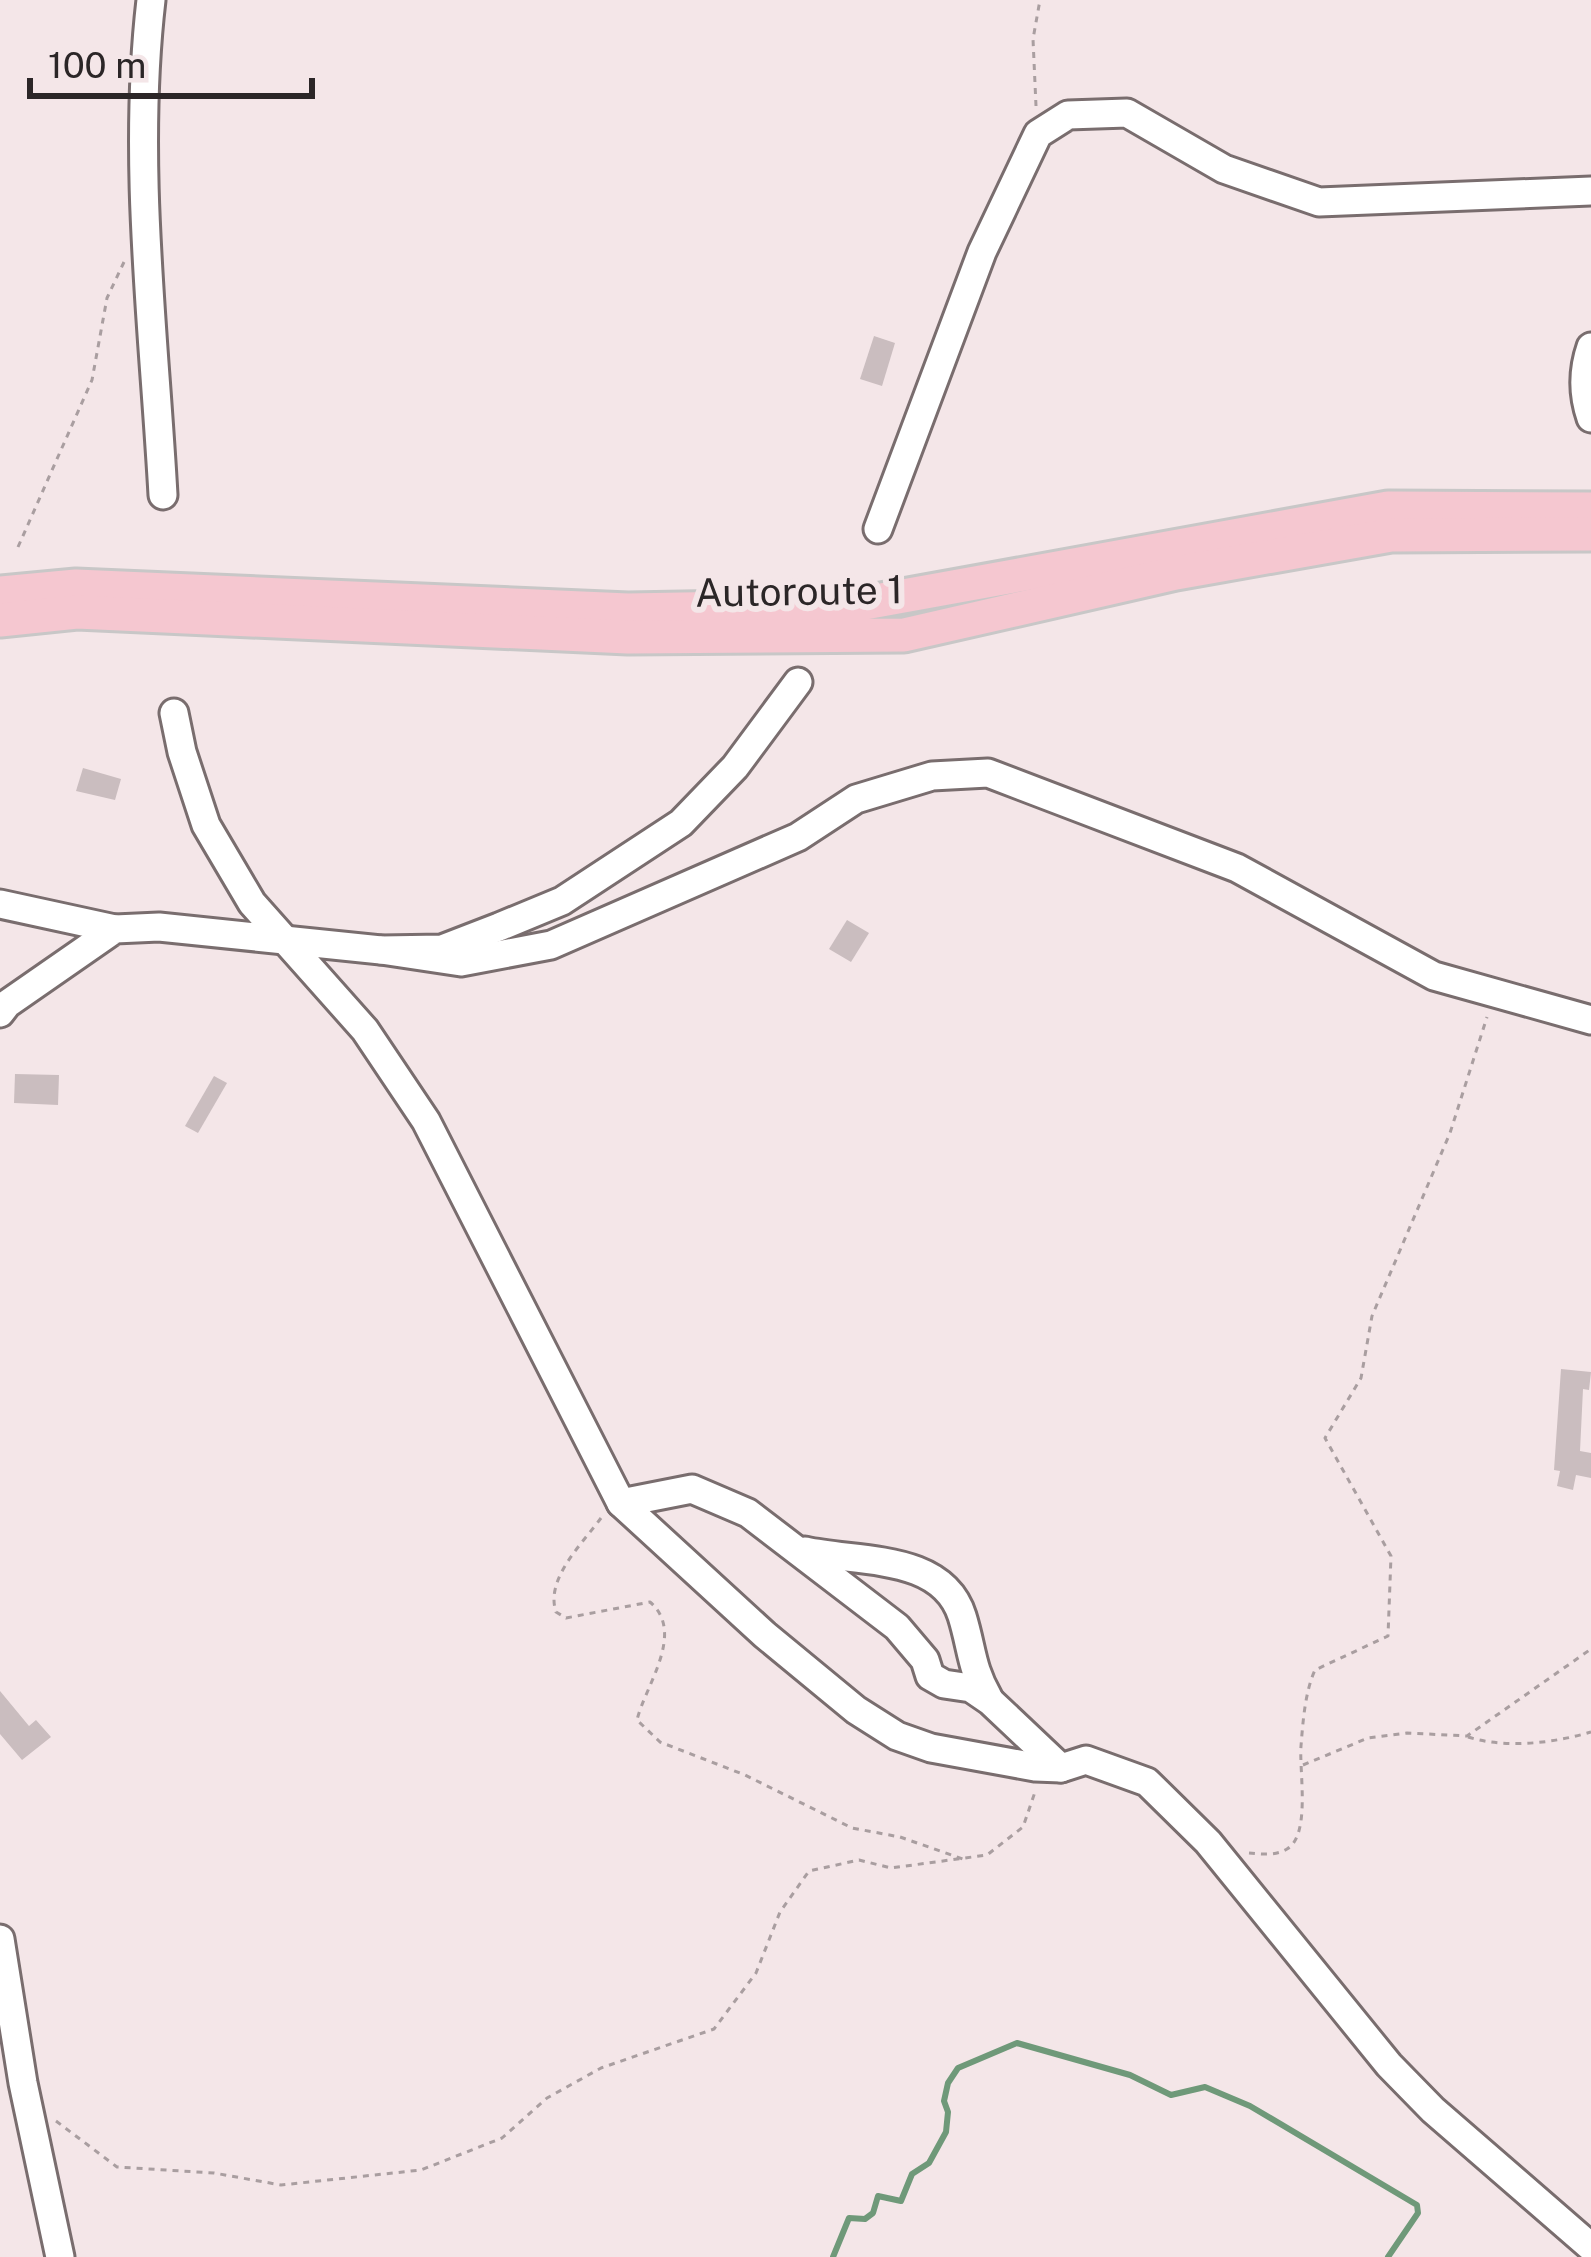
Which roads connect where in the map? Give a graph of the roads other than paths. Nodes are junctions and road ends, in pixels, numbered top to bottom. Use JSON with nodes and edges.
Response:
{"nodes":[{"id":1,"x":151,"y":0,"type":"edge"},
{"id":2,"x":1591,"y":191,"type":"edge"},
{"id":3,"x":1591,"y":347,"type":"edge"},
{"id":4,"x":1591,"y":418,"type":"edge"},
{"id":5,"x":164,"y":495,"type":"dead end"},
{"id":6,"x":1591,"y":509,"type":"edge"},
{"id":7,"x":878,"y":529,"type":"dead end"},
{"id":8,"x":1591,"y":534,"type":"edge"},
{"id":9,"x":0,"y":593,"type":"edge"},
{"id":10,"x":0,"y":620,"type":"edge"},
{"id":11,"x":798,"y":682,"type":"dead end"},
{"id":12,"x":174,"y":713,"type":"dead end"},
{"id":13,"x":0,"y":904,"type":"edge"},
{"id":14,"x":115,"y":929,"type":"junction"},
{"id":15,"x":286,"y":943,"type":"junction"},
{"id":16,"x":381,"y":950,"type":"junction"},
{"id":17,"x":0,"y":1013,"type":"edge"},
{"id":18,"x":1591,"y":1020,"type":"edge"},
{"id":19,"x":621,"y":1503,"type":"junction"},
{"id":20,"x":796,"y":1550,"type":"junction"},
{"id":21,"x":990,"y":1701,"type":"junction"},
{"id":22,"x":1052,"y":1768,"type":"junction"},
{"id":23,"x":0,"y":1940,"type":"edge"},
{"id":24,"x":11,"y":2084,"type":"edge"},
{"id":25,"x":1591,"y":2247,"type":"edge"},
{"id":26,"x":59,"y":2257,"type":"edge"}],
"edges":[{"from":1,"to":5,"type":"street"},
{"from":2,"to":7,"type":"street"},
{"from":3,"to":4,"type":"street"},
{"from":6,"to":9,"type":"main road","name":"Autoroute 1"},
{"from":8,"to":10,"type":"main road","name":"Autoroute 1"},
{"from":11,"to":16,"type":"street"},
{"from":12,"to":15,"type":"street"},
{"from":13,"to":14,"type":"street"},
{"from":14,"to":15,"type":"street"},
{"from":14,"to":17,"type":"street"},
{"from":15,"to":16,"type":"street"},
{"from":15,"to":19,"type":"street"},
{"from":16,"to":18,"type":"street"},
{"from":19,"to":20,"type":"street"},
{"from":19,"to":22,"type":"street"},
{"from":20,"to":21,"type":"street"},
{"from":20,"to":21,"type":"street"},
{"from":21,"to":22,"type":"street"},
{"from":22,"to":25,"type":"street"},
{"from":23,"to":24,"type":"street"},
{"from":24,"to":26,"type":"street"}]}
